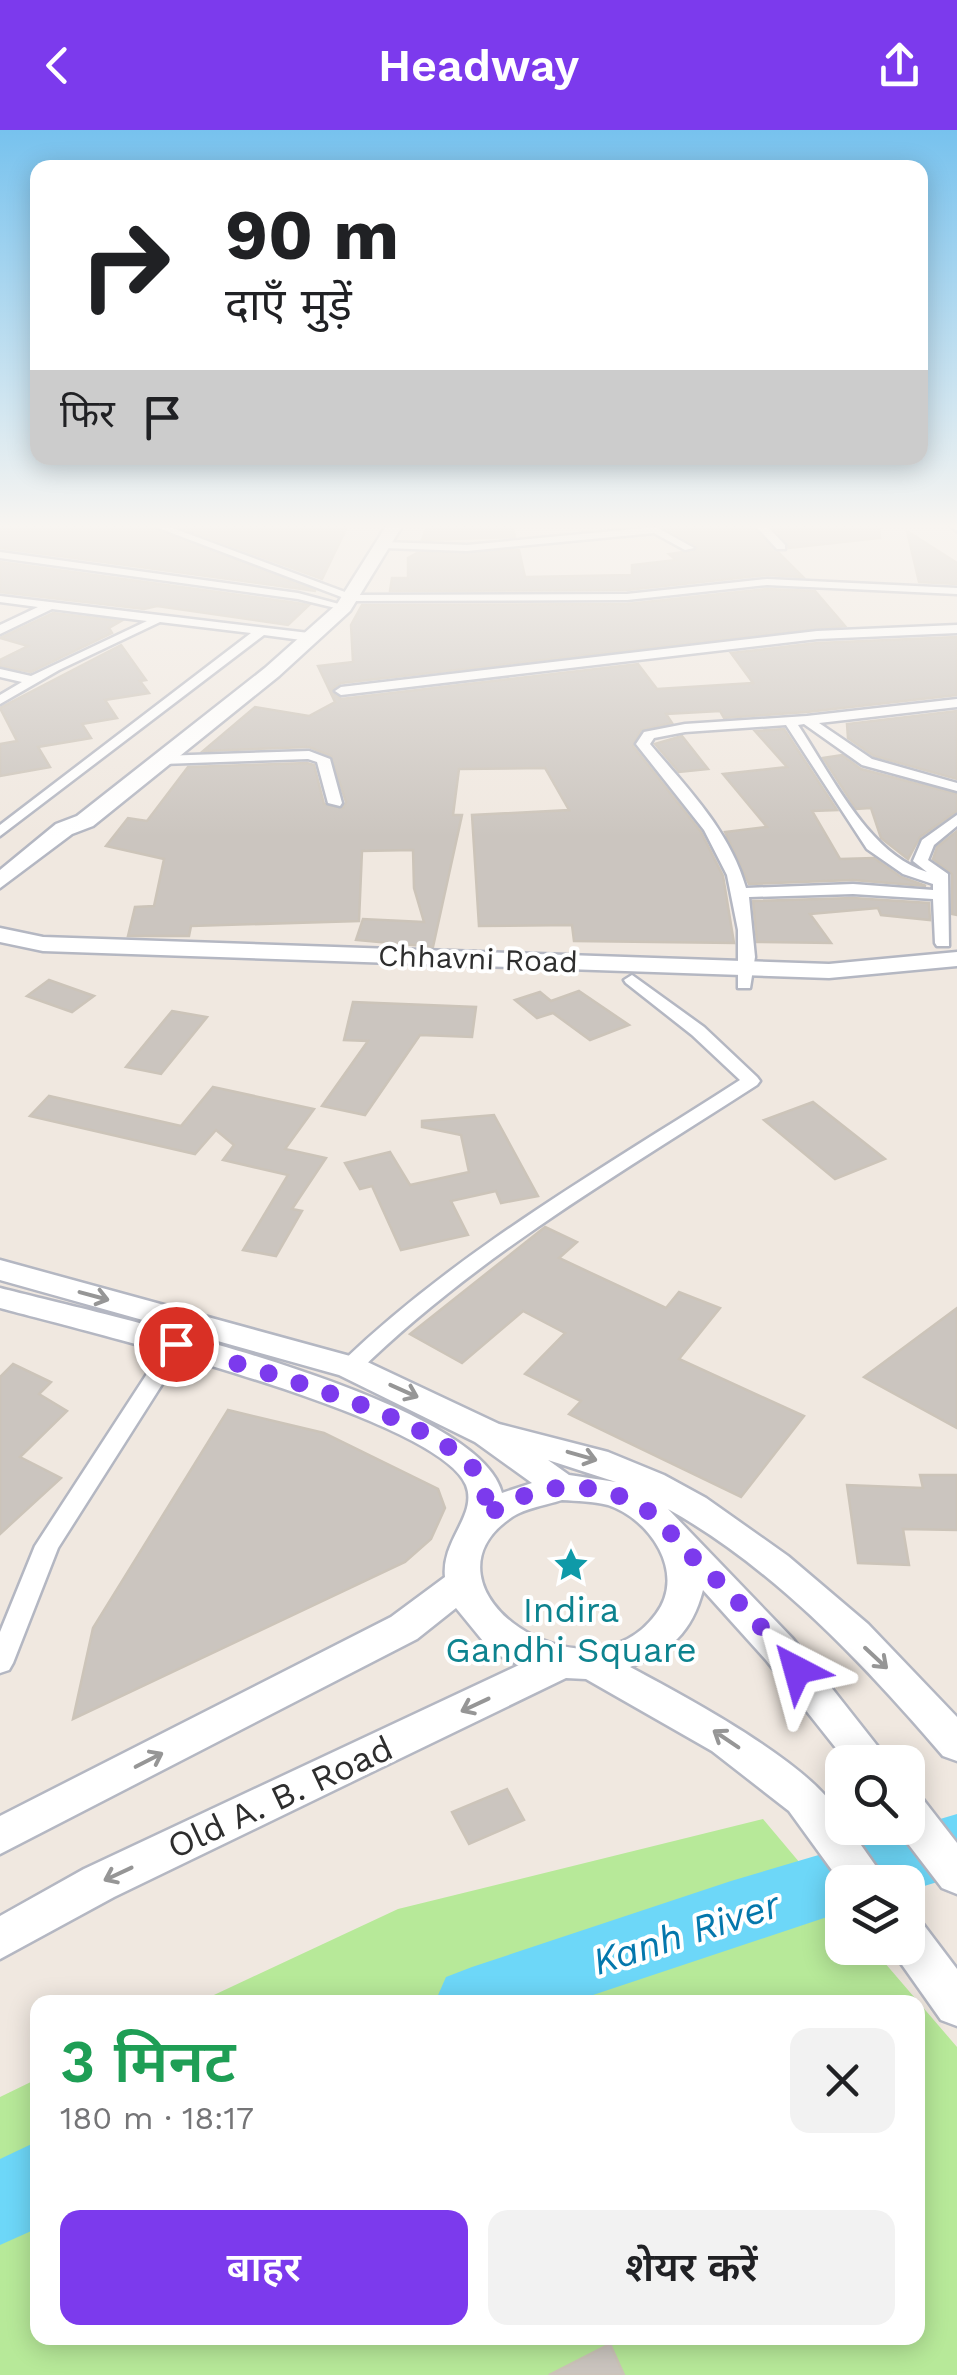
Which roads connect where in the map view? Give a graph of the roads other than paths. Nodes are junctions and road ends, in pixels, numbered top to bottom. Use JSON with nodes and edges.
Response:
{"nodes":[{"id":1,"x":140,"y":628,"type":"edge"},
{"id":2,"x":218,"y":628,"type":"edge"},
{"id":3,"x":320,"y":628,"type":"edge"},
{"id":4,"x":957,"y":629,"type":"edge"},
{"id":5,"x":259,"y":633,"type":"junction"},
{"id":6,"x":309,"y":638,"type":"junction"},
{"id":7,"x":0,"y":673,"type":"edge"},
{"id":8,"x":32,"y":680,"type":"junction"},
{"id":9,"x":340,"y":691,"type":"dead end"},
{"id":10,"x":0,"y":700,"type":"edge"},
{"id":11,"x":957,"y":702,"type":"edge"},
{"id":12,"x":807,"y":720,"type":"junction"},
{"id":13,"x":790,"y":722,"type":"junction"},
{"id":14,"x":162,"y":760,"type":"junction"},
{"id":15,"x":957,"y":787,"type":"edge"},
{"id":16,"x":334,"y":803,"type":"dead end"},
{"id":17,"x":957,"y":819,"type":"edge"},
{"id":18,"x":85,"y":820,"type":"junction"},
{"id":19,"x":0,"y":832,"type":"edge"},
{"id":20,"x":0,"y":882,"type":"edge"},
{"id":21,"x":941,"y":888,"type":"junction"},
{"id":22,"x":744,"y":893,"type":"junction"},
{"id":23,"x":0,"y":904,"type":"edge"},
{"id":24,"x":0,"y":936,"type":"edge"},
{"id":25,"x":950,"y":951,"type":"edge"},
{"id":26,"x":0,"y":954,"type":"edge"},
{"id":27,"x":937,"y":972,"type":"edge"},
{"id":28,"x":746,"y":976,"type":"junction"},
{"id":29,"x":632,"y":980,"type":"junction"},
{"id":30,"x":0,"y":1270,"type":"edge"},
{"id":31,"x":0,"y":1299,"type":"edge"},
{"id":32,"x":176,"y":1344,"type":"junction"},
{"id":33,"x":350,"y":1367,"type":"junction"},
{"id":34,"x":487,"y":1433,"type":"junction"},
{"id":35,"x":562,"y":1486,"type":"junction"},
{"id":36,"x":485,"y":1517,"type":"junction"},
{"id":37,"x":679,"y":1545,"type":"junction"},
{"id":38,"x":462,"y":1584,"type":"junction"},
{"id":39,"x":1,"y":1658,"type":"edge"},
{"id":40,"x":577,"y":1663,"type":"junction"},
{"id":41,"x":957,"y":1744,"type":"edge"},
{"id":42,"x":856,"y":1745,"type":"edge"},
{"id":43,"x":925,"y":1833,"type":"edge"},
{"id":44,"x":0,"y":1836,"type":"edge"},
{"id":45,"x":853,"y":1865,"type":"edge"},
{"id":46,"x":957,"y":1875,"type":"edge"},
{"id":47,"x":0,"y":1939,"type":"edge"},
{"id":48,"x":925,"y":1961,"type":"edge"},
{"id":49,"x":957,"y":2004,"type":"edge"}],
"edges":[{"from":1,"to":8,"type":"street"},
{"from":2,"to":5,"type":"street"},
{"from":3,"to":6,"type":"main road"},
{"from":4,"to":9,"type":"street"},
{"from":5,"to":6,"type":"street"},
{"from":5,"to":19,"type":"street"},
{"from":6,"to":14,"type":"main road"},
{"from":7,"to":8,"type":"street"},
{"from":8,"to":10,"type":"street"},
{"from":11,"to":12,"type":"street"},
{"from":12,"to":13,"type":"street"},
{"from":12,"to":15,"type":"street"},
{"from":13,"to":21,"type":"street"},
{"from":13,"to":22,"type":"street"},
{"from":14,"to":16,"type":"street"},
{"from":14,"to":18,"type":"main road"},
{"from":17,"to":21,"type":"street"},
{"from":18,"to":20,"type":"main road"},
{"from":18,"to":23,"type":"main road"},
{"from":21,"to":22,"type":"street"},
{"from":21,"to":25,"type":"street"},
{"from":22,"to":28,"type":"street"},
{"from":24,"to":28,"type":"main road","name":"Chhavni Road"},
{"from":25,"to":27,"type":"main road","name":"Chhavni Road"},
{"from":26,"to":29,"type":"main road","name":"Chhavni Road"},
{"from":27,"to":28,"type":"main road","name":"Chhavni Road"},
{"from":28,"to":29,"type":"main road","name":"Chhavni Road"},
{"from":29,"to":33,"type":"street"},
{"from":30,"to":33,"type":"main road","one_way":true},
{"from":31,"to":32,"type":"main road"},
{"from":32,"to":36,"type":"main road"},
{"from":32,"to":39,"type":"street"},
{"from":33,"to":34,"type":"main road","one_way":true},
{"from":34,"to":35,"type":"main road"},
{"from":34,"to":41,"type":"main road","one_way":true},
{"from":35,"to":36,"type":"main road"},
{"from":35,"to":37,"type":"main road"},
{"from":36,"to":38,"type":"main road"},
{"from":37,"to":40,"type":"main road","name":"Old A. B. Road"},
{"from":37,"to":42,"type":"main road"},
{"from":38,"to":40,"type":"main road"},
{"from":44,"to":38,"type":"main road","one_way":true},
{"from":45,"to":40,"type":"main road","one_way":true},
{"from":40,"to":47,"type":"main road","name":"Old A. B. Road","one_way":true},
{"from":43,"to":46,"type":"main road"},
{"from":48,"to":49,"type":"main road"}]}
